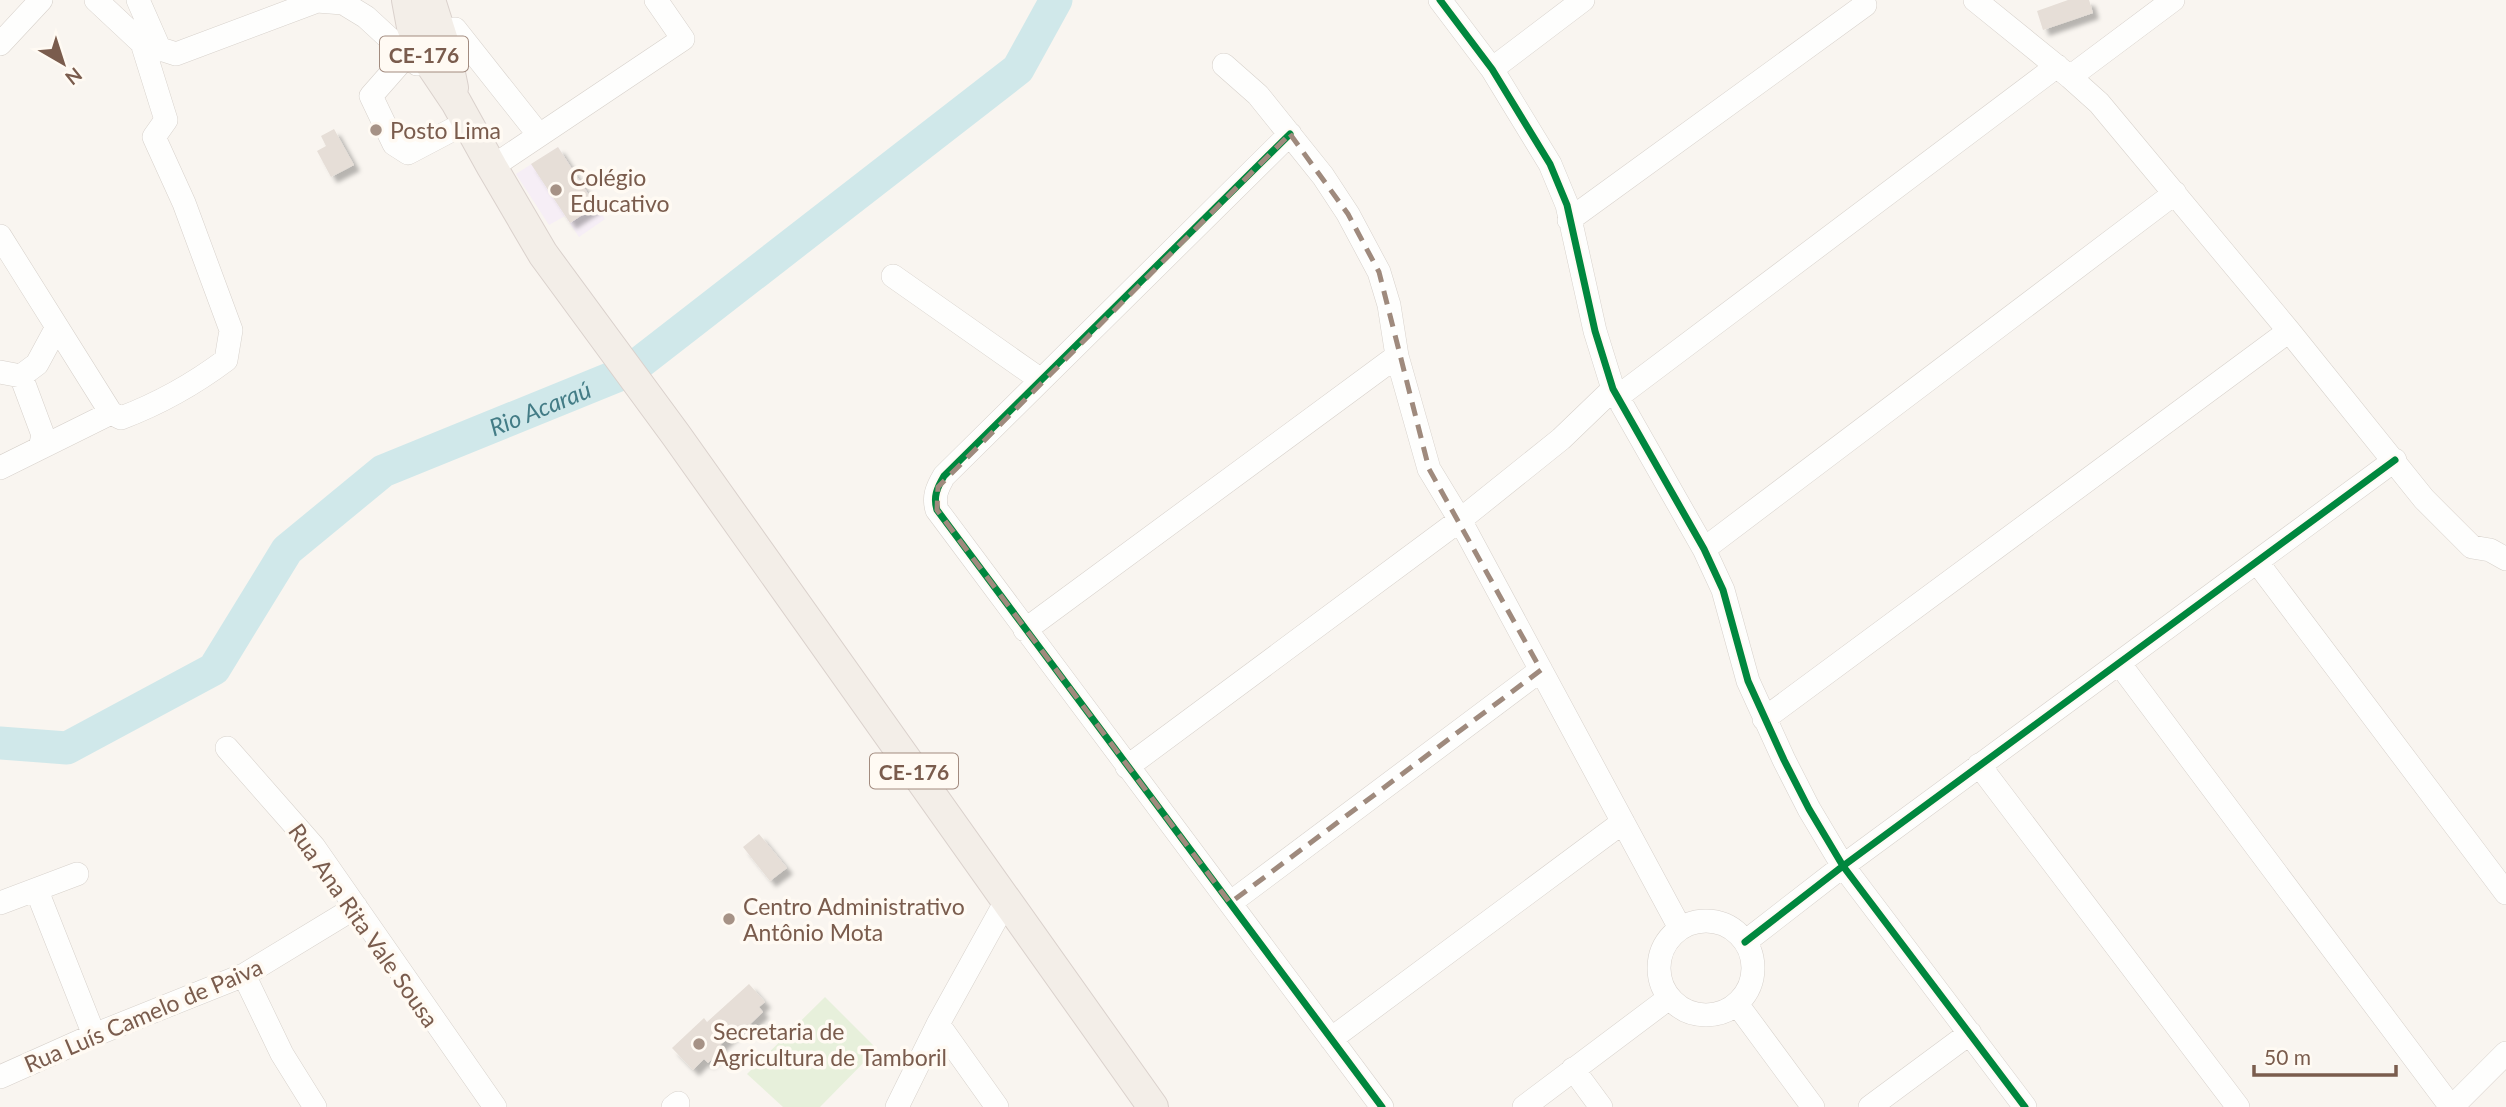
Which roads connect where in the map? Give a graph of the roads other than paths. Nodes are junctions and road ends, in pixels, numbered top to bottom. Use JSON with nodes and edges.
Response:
{"nodes":[{"id":1,"x":41,"y":0,"type":"edge"},
{"id":2,"x":96,"y":0,"type":"edge"},
{"id":3,"x":138,"y":0,"type":"edge"},
{"id":4,"x":407,"y":0,"type":"edge"},
{"id":5,"x":430,"y":0,"type":"edge"},
{"id":6,"x":656,"y":0,"type":"edge"},
{"id":7,"x":1440,"y":0,"type":"edge"},
{"id":8,"x":1583,"y":0,"type":"edge"},
{"id":9,"x":1975,"y":0,"type":"edge"},
{"id":10,"x":2172,"y":0,"type":"edge"},
{"id":11,"x":318,"y":1,"type":"edge"},
{"id":12,"x":1866,"y":5,"type":"dead end"},
{"id":13,"x":363,"y":9,"type":"edge"},
{"id":14,"x":440,"y":31,"type":"junction"},
{"id":15,"x":0,"y":44,"type":"edge"},
{"id":16,"x":151,"y":46,"type":"junction"},
{"id":17,"x":407,"y":55,"type":"junction"},
{"id":18,"x":1224,"y":65,"type":"dead end"},
{"id":19,"x":1492,"y":69,"type":"junction"},
{"id":20,"x":2064,"y":71,"type":"junction"},
{"id":21,"x":461,"y":112,"type":"junction"},
{"id":22,"x":1290,"y":134,"type":"junction"},
{"id":23,"x":539,"y":135,"type":"junction"},
{"id":24,"x":492,"y":167,"type":"junction"},
{"id":25,"x":2175,"y":193,"type":"junction"},
{"id":26,"x":1569,"y":220,"type":"junction"},
{"id":27,"x":0,"y":236,"type":"edge"},
{"id":28,"x":893,"y":276,"type":"dead end"},
{"id":29,"x":57,"y":327,"type":"junction"},
{"id":30,"x":2289,"y":331,"type":"junction"},
{"id":31,"x":1397,"y":356,"type":"junction"},
{"id":32,"x":10,"y":374,"type":"edge"},
{"id":33,"x":1041,"y":380,"type":"junction"},
{"id":34,"x":1614,"y":393,"type":"junction"},
{"id":35,"x":111,"y":413,"type":"junction"},
{"id":36,"x":40,"y":448,"type":"junction"},
{"id":37,"x":2395,"y":460,"type":"junction"},
{"id":38,"x":0,"y":468,"type":"edge"},
{"id":39,"x":1460,"y":520,"type":"junction"},
{"id":40,"x":1704,"y":549,"type":"junction"},
{"id":41,"x":2506,"y":559,"type":"edge"},
{"id":42,"x":2257,"y":562,"type":"junction"},
{"id":43,"x":1025,"y":629,"type":"junction"},
{"id":44,"x":2119,"y":663,"type":"junction"},
{"id":45,"x":1541,"y":670,"type":"junction"},
{"id":46,"x":1764,"y":719,"type":"junction"},
{"id":47,"x":227,"y":748,"type":"dead end"},
{"id":48,"x":1979,"y":765,"type":"junction"},
{"id":49,"x":1127,"y":767,"type":"junction"},
{"id":50,"x":1623,"y":822,"type":"junction"},
{"id":51,"x":1843,"y":866,"type":"junction"},
{"id":52,"x":77,"y":874,"type":"dead end"},
{"id":53,"x":37,"y":891,"type":"junction"},
{"id":54,"x":2506,"y":893,"type":"edge"},
{"id":55,"x":1006,"y":901,"type":"junction"},
{"id":56,"x":0,"y":903,"type":"edge"},
{"id":57,"x":1230,"y":903,"type":"junction"},
{"id":58,"x":356,"y":907,"type":"junction"},
{"id":59,"x":1680,"y":929,"type":"junction"},
{"id":60,"x":1745,"y":942,"type":"junction"},
{"id":61,"x":244,"y":975,"type":"junction"},
{"id":62,"x":1669,"y":998,"type":"junction"},
{"id":63,"x":1737,"y":1004,"type":"junction"},
{"id":64,"x":938,"y":1024,"type":"junction"},
{"id":65,"x":1970,"y":1033,"type":"junction"},
{"id":66,"x":94,"y":1035,"type":"junction"},
{"id":67,"x":1331,"y":1039,"type":"junction"},
{"id":68,"x":2506,"y":1053,"type":"edge"},
{"id":69,"x":1573,"y":1069,"type":"junction"},
{"id":70,"x":0,"y":1077,"type":"edge"},
{"id":71,"x":315,"y":1107,"type":"edge"},
{"id":72,"x":495,"y":1107,"type":"edge"},
{"id":73,"x":897,"y":1107,"type":"edge"},
{"id":74,"x":997,"y":1107,"type":"edge"},
{"id":75,"x":1153,"y":1107,"type":"edge"},
{"id":76,"x":1382,"y":1107,"type":"edge"},
{"id":77,"x":1524,"y":1107,"type":"edge"},
{"id":78,"x":1601,"y":1107,"type":"edge"},
{"id":79,"x":1813,"y":1107,"type":"edge"},
{"id":80,"x":1870,"y":1107,"type":"edge"},
{"id":81,"x":2025,"y":1107,"type":"edge"},
{"id":82,"x":2238,"y":1107,"type":"edge"},
{"id":83,"x":2452,"y":1107,"type":"edge"}],
"edges":[{"from":1,"to":15,"type":"street"},
{"from":2,"to":16,"type":"street"},
{"from":3,"to":16,"type":"street"},
{"from":4,"to":21,"type":"main road","number":"CE-176"},
{"from":5,"to":14,"type":"main road","number":"CE-176"},
{"from":6,"to":23,"type":"street"},
{"from":7,"to":19,"type":"street"},
{"from":8,"to":19,"type":"street"},
{"from":9,"to":20,"type":"street"},
{"from":10,"to":20,"type":"street"},
{"from":11,"to":13,"type":"street"},
{"from":11,"to":16,"type":"street"},
{"from":12,"to":26,"type":"street"},
{"from":13,"to":17,"type":"street"},
{"from":14,"to":21,"type":"main road","number":"CE-176"},
{"from":14,"to":23,"type":"street"},
{"from":16,"to":35,"type":"street"},
{"from":17,"to":21,"type":"street"},
{"from":17,"to":21,"type":"street"},
{"from":18,"to":22,"type":"street"},
{"from":19,"to":26,"type":"street"},
{"from":20,"to":25,"type":"street"},
{"from":20,"to":34,"type":"street"},
{"from":21,"to":24,"type":"main road","number":"CE-176"},
{"from":22,"to":31,"type":"street"},
{"from":22,"to":33,"type":"street"},
{"from":23,"to":24,"type":"street"},
{"from":24,"to":55,"type":"main road","number":"CE-176"},
{"from":25,"to":30,"type":"street"},
{"from":25,"to":40,"type":"street"},
{"from":26,"to":34,"type":"street"},
{"from":27,"to":29,"type":"street"},
{"from":28,"to":33,"type":"street"},
{"from":29,"to":32,"type":"street"},
{"from":29,"to":35,"type":"street"},
{"from":30,"to":37,"type":"street"},
{"from":30,"to":46,"type":"street"},
{"from":31,"to":39,"type":"street"},
{"from":31,"to":43,"type":"street"},
{"from":32,"to":36,"type":"street"},
{"from":33,"to":43,"type":"street"},
{"from":34,"to":39,"type":"street"},
{"from":34,"to":40,"type":"street"},
{"from":35,"to":36,"type":"street"},
{"from":36,"to":38,"type":"street"},
{"from":37,"to":41,"type":"street"},
{"from":37,"to":42,"type":"street"},
{"from":39,"to":45,"type":"street"},
{"from":39,"to":49,"type":"street"},
{"from":40,"to":46,"type":"street"},
{"from":42,"to":44,"type":"street"},
{"from":42,"to":54,"type":"street"},
{"from":43,"to":49,"type":"street"},
{"from":44,"to":48,"type":"street"},
{"from":44,"to":83,"type":"street"},
{"from":45,"to":50,"type":"street"},
{"from":45,"to":57,"type":"street"},
{"from":46,"to":51,"type":"street"},
{"from":47,"to":58,"type":"street","name":"Rua Ana Rita Vale Sousa"},
{"from":48,"to":51,"type":"street"},
{"from":48,"to":82,"type":"street"},
{"from":49,"to":57,"type":"street"},
{"from":50,"to":59,"type":"street"},
{"from":50,"to":67,"type":"street"},
{"from":51,"to":60,"type":"street"},
{"from":51,"to":65,"type":"street"},
{"from":52,"to":53,"type":"street"},
{"from":53,"to":56,"type":"street"},
{"from":53,"to":66,"type":"street"},
{"from":55,"to":64,"type":"street"},
{"from":55,"to":75,"type":"main road","number":"CE-176"},
{"from":57,"to":67,"type":"street"},
{"from":58,"to":61,"type":"street","name":"Rua Luís Camelo de Paiva"},
{"from":58,"to":72,"type":"street","name":"Rua Ana Rita Vale Sousa"},
{"from":59,"to":60,"type":"street"},
{"from":59,"to":62,"type":"street"},
{"from":60,"to":63,"type":"street"},
{"from":61,"to":66,"type":"street","name":"Rua Luís Camelo de Paiva"},
{"from":61,"to":71,"type":"street"},
{"from":62,"to":63,"type":"street"},
{"from":62,"to":69,"type":"street"},
{"from":63,"to":79,"type":"street"},
{"from":64,"to":73,"type":"street"},
{"from":64,"to":74,"type":"street"},
{"from":65,"to":80,"type":"street"},
{"from":65,"to":81,"type":"street"},
{"from":66,"to":70,"type":"street","name":"Rua Luís Camelo de Paiva"},
{"from":67,"to":76,"type":"street"},
{"from":68,"to":83,"type":"street"},
{"from":69,"to":77,"type":"street"},
{"from":69,"to":78,"type":"street"}]}
